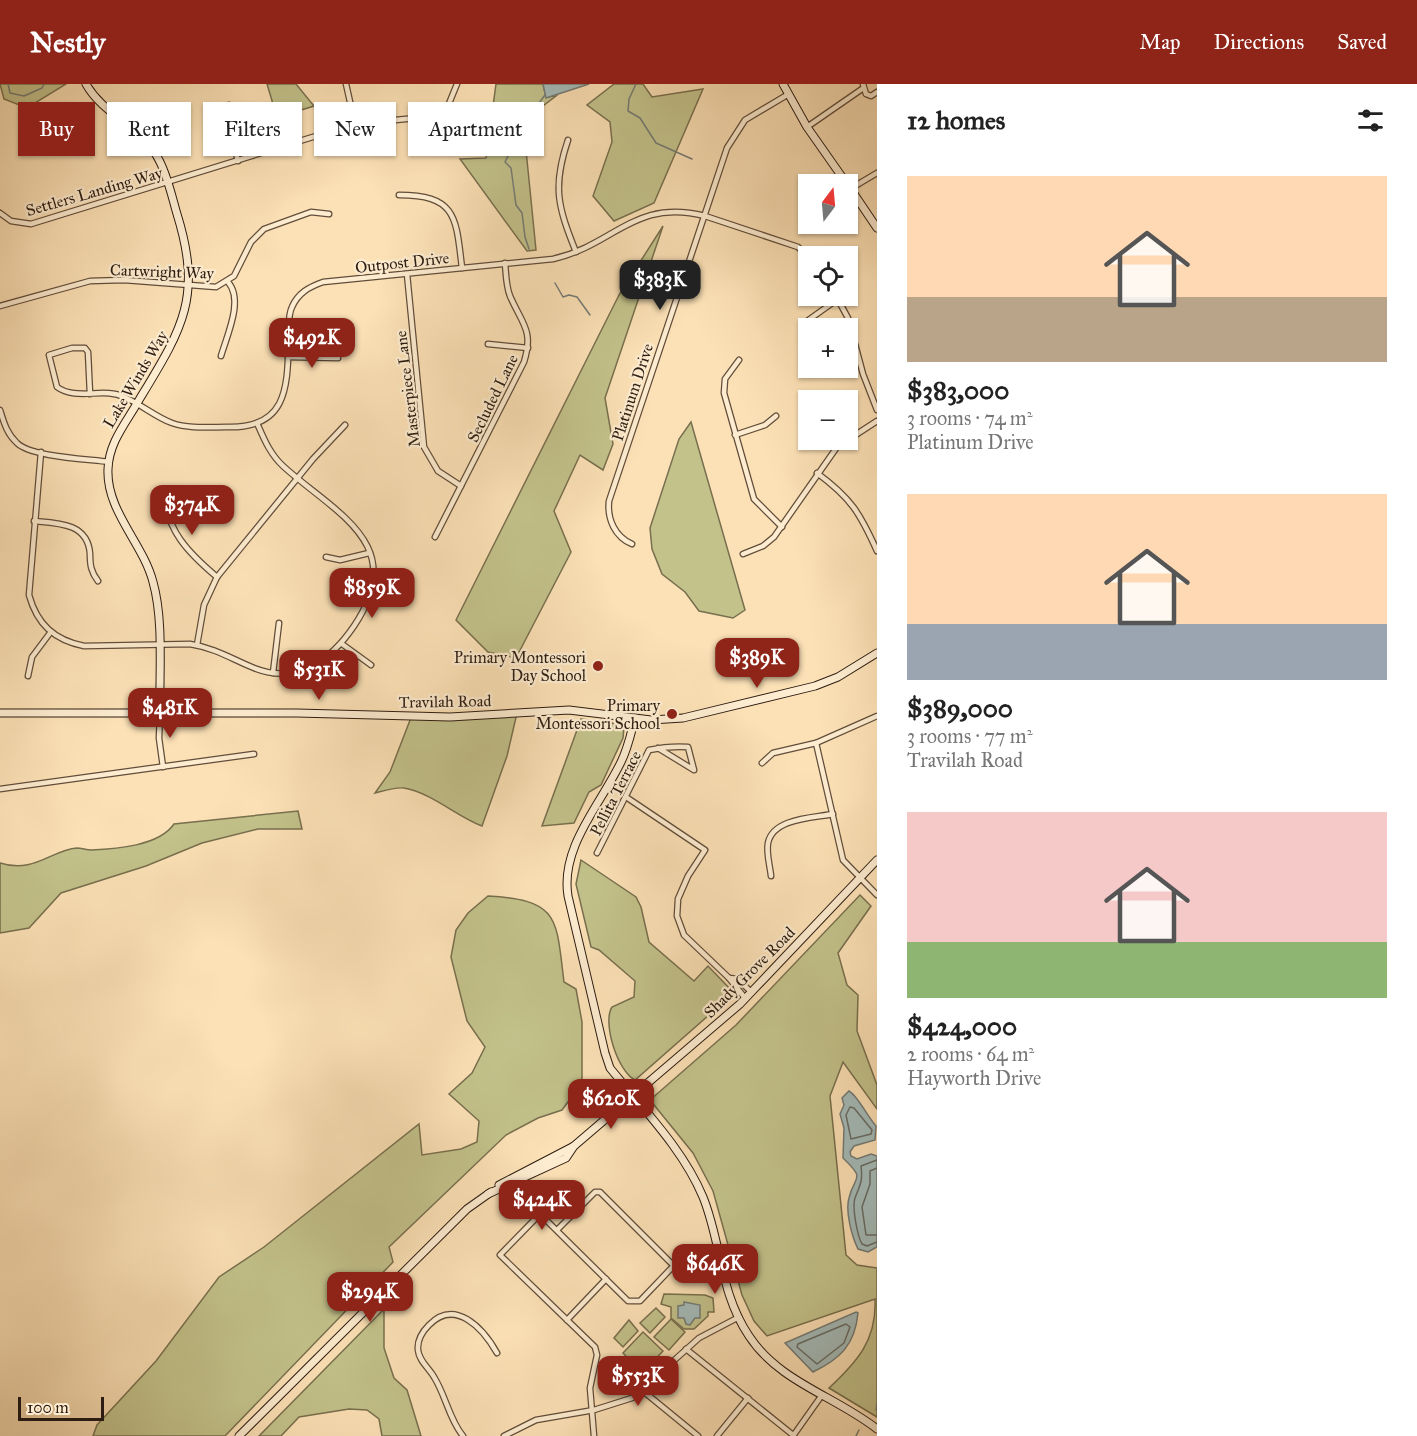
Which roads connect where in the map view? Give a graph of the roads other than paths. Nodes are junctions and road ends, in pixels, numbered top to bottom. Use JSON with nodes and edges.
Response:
{"nodes":[{"id":1,"x":86,"y":84,"type":"edge"},
{"id":2,"x":346,"y":84,"type":"edge"},
{"id":3,"x":456,"y":84,"type":"edge"},
{"id":4,"x":783,"y":84,"type":"edge"},
{"id":5,"x":863,"y":87,"type":"edge"},
{"id":6,"x":877,"y":92,"type":"edge"},
{"id":7,"x":787,"y":94,"type":"junction"},
{"id":8,"x":350,"y":102,"type":"edge"},
{"id":9,"x":396,"y":120,"type":"edge"},
{"id":10,"x":807,"y":127,"type":"junction"},
{"id":11,"x":314,"y":137,"type":"edge"},
{"id":12,"x":567,"y":140,"type":"dead end"},
{"id":13,"x":237,"y":156,"type":"edge"},
{"id":14,"x":238,"y":161,"type":"junction"},
{"id":15,"x":877,"y":173,"type":"edge"},
{"id":16,"x":840,"y":174,"type":"edge"},
{"id":17,"x":858,"y":182,"type":"edge"},
{"id":18,"x":168,"y":183,"type":"junction"},
{"id":19,"x":399,"y":195,"type":"dead end"},
{"id":20,"x":858,"y":200,"type":"edge"},
{"id":21,"x":0,"y":213,"type":"edge"},
{"id":22,"x":328,"y":214,"type":"dead end"},
{"id":23,"x":705,"y":216,"type":"junction"},
{"id":24,"x":877,"y":228,"type":"edge"},
{"id":25,"x":798,"y":247,"type":"edge"},
{"id":26,"x":576,"y":252,"type":"junction"},
{"id":27,"x":505,"y":263,"type":"junction"},
{"id":28,"x":462,"y":268,"type":"junction"},
{"id":29,"x":407,"y":274,"type":"junction"},
{"id":30,"x":228,"y":282,"type":"junction"},
{"id":31,"x":189,"y":285,"type":"junction"},
{"id":32,"x":0,"y":306,"type":"edge"},
{"id":33,"x":826,"y":306,"type":"edge"},
{"id":34,"x":842,"y":306,"type":"edge"},
{"id":35,"x":811,"y":318,"type":"edge"},
{"id":36,"x":489,"y":344,"type":"dead end"},
{"id":37,"x":528,"y":348,"type":"junction"},
{"id":38,"x":221,"y":356,"type":"dead end"},
{"id":39,"x":288,"y":357,"type":"junction"},
{"id":40,"x":338,"y":358,"type":"dead end"},
{"id":41,"x":740,"y":360,"type":"dead end"},
{"id":42,"x":90,"y":394,"type":"junction"},
{"id":43,"x":137,"y":404,"type":"junction"},
{"id":44,"x":0,"y":410,"type":"edge"},
{"id":45,"x":877,"y":410,"type":"edge"},
{"id":46,"x":776,"y":416,"type":"dead end"},
{"id":47,"x":877,"y":421,"type":"edge"},
{"id":48,"x":257,"y":423,"type":"junction"},
{"id":49,"x":345,"y":425,"type":"dead end"},
{"id":50,"x":735,"y":435,"type":"junction"},
{"id":51,"x":41,"y":452,"type":"junction"},
{"id":52,"x":109,"y":462,"type":"junction"},
{"id":53,"x":817,"y":474,"type":"junction"},
{"id":54,"x":298,"y":478,"type":"junction"},
{"id":55,"x":461,"y":486,"type":"junction"},
{"id":56,"x":167,"y":492,"type":"dead end"},
{"id":57,"x":34,"y":521,"type":"junction"},
{"id":58,"x":782,"y":527,"type":"junction"},
{"id":59,"x":435,"y":537,"type":"dead end"},
{"id":60,"x":632,"y":544,"type":"dead end"},
{"id":61,"x":877,"y":551,"type":"edge"},
{"id":62,"x":369,"y":553,"type":"junction"},
{"id":63,"x":743,"y":554,"type":"dead end"},
{"id":64,"x":326,"y":557,"type":"dead end"},
{"id":65,"x":217,"y":577,"type":"junction"},
{"id":66,"x":98,"y":581,"type":"dead end"},
{"id":67,"x":279,"y":623,"type":"dead end"},
{"id":68,"x":50,"y":633,"type":"junction"},
{"id":69,"x":342,"y":644,"type":"junction"},
{"id":70,"x":158,"y":645,"type":"junction"},
{"id":71,"x":196,"y":645,"type":"junction"},
{"id":72,"x":877,"y":653,"type":"edge"},
{"id":73,"x":371,"y":664,"type":"dead end"},
{"id":74,"x":273,"y":673,"type":"junction"},
{"id":75,"x":28,"y":676,"type":"dead end"},
{"id":76,"x":0,"y":713,"type":"edge"},
{"id":77,"x":160,"y":713,"type":"junction"},
{"id":78,"x":877,"y":716,"type":"edge"},
{"id":79,"x":635,"y":718,"type":"junction"},
{"id":80,"x":816,"y":743,"type":"junction"},
{"id":81,"x":658,"y":748,"type":"junction"},
{"id":82,"x":254,"y":754,"type":"dead end"},
{"id":83,"x":762,"y":763,"type":"dead end"},
{"id":84,"x":163,"y":767,"type":"junction"},
{"id":85,"x":0,"y":789,"type":"edge"},
{"id":86,"x":626,"y":798,"type":"junction"},
{"id":87,"x":833,"y":814,"type":"junction"},
{"id":88,"x":597,"y":853,"type":"dead end"},
{"id":89,"x":877,"y":860,"type":"edge"},
{"id":90,"x":771,"y":876,"type":"dead end"},
{"id":91,"x":859,"y":878,"type":"junction"},
{"id":92,"x":877,"y":895,"type":"edge"},
{"id":93,"x":748,"y":995,"type":"junction"},
{"id":94,"x":632,"y":1096,"type":"junction"},
{"id":95,"x":557,"y":1230,"type":"junction"},
{"id":96,"x":716,"y":1248,"type":"junction"},
{"id":97,"x":674,"y":1266,"type":"junction"},
{"id":98,"x":606,"y":1279,"type":"junction"},
{"id":99,"x":739,"y":1317,"type":"junction"},
{"id":100,"x":567,"y":1320,"type":"junction"},
{"id":101,"x":686,"y":1349,"type":"junction"},
{"id":102,"x":496,"y":1353,"type":"dead end"},
{"id":103,"x":643,"y":1391,"type":"junction"},
{"id":104,"x":822,"y":1395,"type":"junction"},
{"id":105,"x":748,"y":1398,"type":"junction"},
{"id":106,"x":594,"y":1410,"type":"junction"},
{"id":107,"x":877,"y":1429,"type":"edge"},
{"id":108,"x":239,"y":1436,"type":"edge"},
{"id":109,"x":463,"y":1436,"type":"edge"},
{"id":110,"x":504,"y":1436,"type":"edge"},
{"id":111,"x":594,"y":1436,"type":"edge"},
{"id":112,"x":698,"y":1436,"type":"edge"},
{"id":113,"x":717,"y":1436,"type":"edge"},
{"id":114,"x":793,"y":1436,"type":"edge"}],
"edges":[{"from":1,"to":18,"type":"main road","name":"Lake Winds Way"},
{"from":2,"to":8,"type":"street"},
{"from":3,"to":9,"type":"street","name":"Settlers Landing Way"},
{"from":4,"to":7,"type":"main road"},
{"from":5,"to":6,"type":"street"},
{"from":5,"to":10,"type":"street"},
{"from":7,"to":10,"type":"main road"},
{"from":7,"to":23,"type":"street","name":"Platinum Drive"},
{"from":10,"to":16,"type":"main road"},
{"from":11,"to":14,"type":"street","name":"Settlers Landing Way"},
{"from":12,"to":26,"type":"street"},
{"from":13,"to":14,"type":"street"},
{"from":14,"to":18,"type":"street","name":"Settlers Landing Way"},
{"from":15,"to":17,"type":"street"},
{"from":18,"to":21,"type":"street","name":"Settlers Landing Way"},
{"from":18,"to":31,"type":"main road","name":"Lake Winds Way"},
{"from":19,"to":28,"type":"street"},
{"from":20,"to":24,"type":"main road"},
{"from":22,"to":30,"type":"street","name":"Cartwright Way"},
{"from":23,"to":25,"type":"street","name":"Outpost Drive"},
{"from":23,"to":26,"type":"street","name":"Outpost Drive"},
{"from":23,"to":60,"type":"street","name":"Platinum Drive"},
{"from":26,"to":27,"type":"street","name":"Outpost Drive"},
{"from":27,"to":28,"type":"street","name":"Outpost Drive"},
{"from":27,"to":37,"type":"street","name":"Secluded Lane"},
{"from":28,"to":29,"type":"street","name":"Outpost Drive"},
{"from":29,"to":39,"type":"street","name":"Outpost Drive"},
{"from":29,"to":55,"type":"street","name":"Masterpiece Lane"},
{"from":30,"to":31,"type":"street","name":"Cartwright Way"},
{"from":30,"to":38,"type":"street"},
{"from":31,"to":32,"type":"street","name":"Cartwright Way"},
{"from":31,"to":43,"type":"main road","name":"Lake Winds Way"},
{"from":33,"to":35,"type":"street"},
{"from":34,"to":45,"type":"street"},
{"from":36,"to":37,"type":"street"},
{"from":37,"to":55,"type":"street","name":"Secluded Lane"},
{"from":39,"to":40,"type":"street"},
{"from":39,"to":48,"type":"street","name":"Outpost Drive"},
{"from":41,"to":50,"type":"street"},
{"from":42,"to":42,"type":"street"},
{"from":42,"to":43,"type":"street"},
{"from":43,"to":48,"type":"street"},
{"from":43,"to":52,"type":"main road","name":"Lake Winds Way"},
{"from":44,"to":51,"type":"street"},
{"from":46,"to":50,"type":"street"},
{"from":47,"to":53,"type":"street"},
{"from":48,"to":54,"type":"street"},
{"from":49,"to":54,"type":"street"},
{"from":50,"to":58,"type":"street"},
{"from":51,"to":52,"type":"street"},
{"from":51,"to":57,"type":"street"},
{"from":52,"to":70,"type":"main road","name":"Lake Winds Way"},
{"from":53,"to":58,"type":"street"},
{"from":53,"to":61,"type":"street"},
{"from":54,"to":62,"type":"street"},
{"from":54,"to":65,"type":"street"},
{"from":55,"to":59,"type":"street","name":"Secluded Lane"},
{"from":56,"to":65,"type":"street"},
{"from":57,"to":66,"type":"street"},
{"from":57,"to":68,"type":"street"},
{"from":58,"to":63,"type":"street"},
{"from":62,"to":64,"type":"street"},
{"from":62,"to":69,"type":"street"},
{"from":65,"to":71,"type":"street"},
{"from":67,"to":74,"type":"street"},
{"from":68,"to":70,"type":"street"},
{"from":68,"to":75,"type":"street"},
{"from":69,"to":73,"type":"street"},
{"from":69,"to":74,"type":"street"},
{"from":70,"to":71,"type":"street"},
{"from":70,"to":77,"type":"main road","name":"Lake Winds Way"},
{"from":71,"to":74,"type":"street"},
{"from":72,"to":79,"type":"main road","name":"Travilah Road"},
{"from":76,"to":77,"type":"main road","name":"Travilah Road"},
{"from":77,"to":79,"type":"main road","name":"Travilah Road"},
{"from":77,"to":84,"type":"street"},
{"from":78,"to":80,"type":"street"},
{"from":79,"to":94,"type":"main road"},
{"from":80,"to":83,"type":"street"},
{"from":80,"to":87,"type":"street"},
{"from":81,"to":81,"type":"street","name":"Pellita Terrace"},
{"from":81,"to":86,"type":"street","name":"Pellita Terrace"},
{"from":82,"to":84,"type":"street"},
{"from":84,"to":85,"type":"street"},
{"from":86,"to":88,"type":"street","name":"Pellita Terrace"},
{"from":86,"to":93,"type":"street"},
{"from":87,"to":90,"type":"street"},
{"from":87,"to":91,"type":"street"},
{"from":89,"to":91,"type":"main road","name":"Shady Grove Road"},
{"from":91,"to":92,"type":"street"},
{"from":91,"to":93,"type":"main road","name":"Shady Grove Road"},
{"from":93,"to":94,"type":"main road","name":"Shady Grove Road"},
{"from":94,"to":96,"type":"main road"},
{"from":94,"to":108,"type":"main road","name":"Shady Grove Road"},
{"from":95,"to":97,"type":"street"},
{"from":95,"to":98,"type":"street"},
{"from":95,"to":100,"type":"street"},
{"from":96,"to":97,"type":"street"},
{"from":96,"to":99,"type":"main road"},
{"from":97,"to":98,"type":"street"},
{"from":98,"to":100,"type":"street"},
{"from":99,"to":101,"type":"street"},
{"from":99,"to":104,"type":"main road"},
{"from":100,"to":106,"type":"street"},
{"from":101,"to":103,"type":"street"},
{"from":101,"to":105,"type":"street"},
{"from":102,"to":109,"type":"street"},
{"from":103,"to":106,"type":"street"},
{"from":103,"to":112,"type":"street"},
{"from":104,"to":107,"type":"main road"},
{"from":104,"to":114,"type":"street"},
{"from":105,"to":113,"type":"street"},
{"from":105,"to":114,"type":"street"},
{"from":106,"to":110,"type":"street"},
{"from":106,"to":111,"type":"street"}]}
